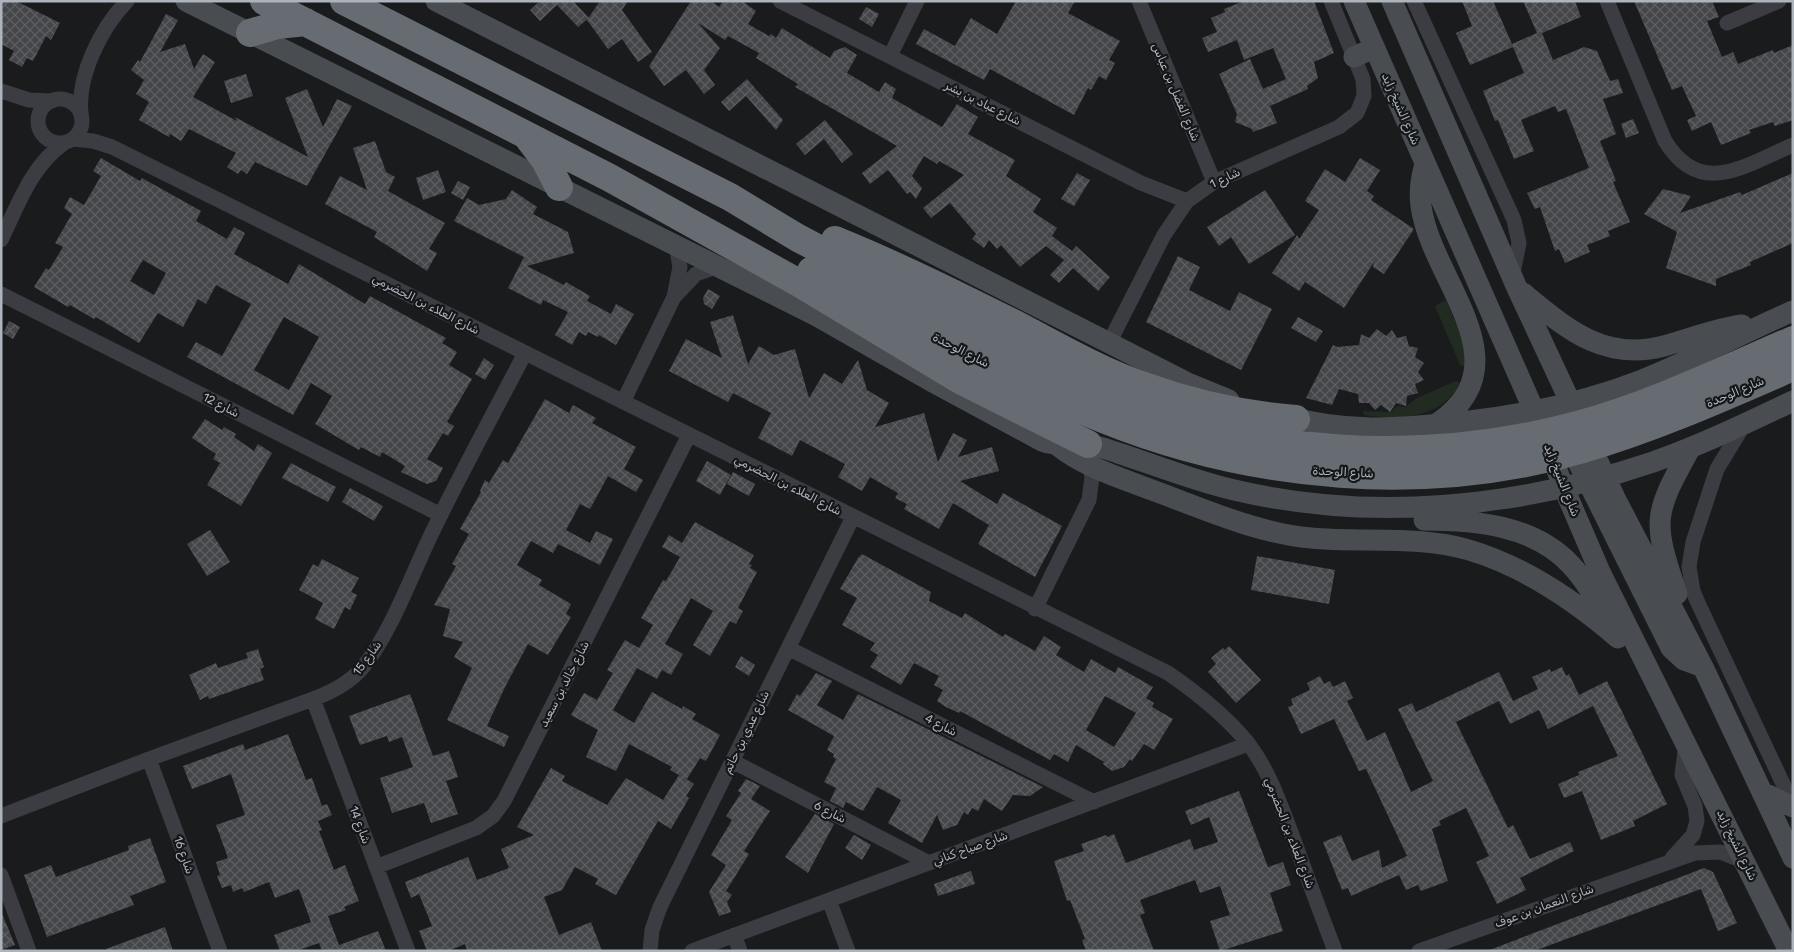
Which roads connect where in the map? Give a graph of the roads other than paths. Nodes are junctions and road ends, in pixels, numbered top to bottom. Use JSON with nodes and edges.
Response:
{"nodes":[{"id":1,"x":116,"y":1,"type":"edge"},
{"id":2,"x":127,"y":1,"type":"edge"},
{"id":3,"x":186,"y":1,"type":"edge"},
{"id":4,"x":264,"y":1,"type":"edge"},
{"id":5,"x":344,"y":1,"type":"edge"},
{"id":6,"x":436,"y":1,"type":"edge"},
{"id":7,"x":780,"y":1,"type":"edge"},
{"id":8,"x":917,"y":1,"type":"edge"},
{"id":9,"x":1139,"y":1,"type":"edge"},
{"id":10,"x":1331,"y":1,"type":"edge"},
{"id":11,"x":1354,"y":1,"type":"edge"},
{"id":12,"x":1392,"y":1,"type":"edge"},
{"id":13,"x":1414,"y":1,"type":"edge"},
{"id":14,"x":1607,"y":1,"type":"edge"},
{"id":15,"x":1773,"y":3,"type":"edge"},
{"id":16,"x":112,"y":20,"type":"junction"},
{"id":17,"x":306,"y":22,"type":"junction"},
{"id":18,"x":1728,"y":23,"type":"dead end"},
{"id":19,"x":250,"y":33,"type":"junction"},
{"id":20,"x":1374,"y":48,"type":"junction"},
{"id":21,"x":890,"y":56,"type":"junction"},
{"id":22,"x":1354,"y":57,"type":"junction"},
{"id":23,"x":85,"y":71,"type":"junction"},
{"id":24,"x":5,"y":93,"type":"edge"},
{"id":25,"x":54,"y":100,"type":"junction"},
{"id":26,"x":81,"y":114,"type":"junction"},
{"id":27,"x":39,"y":126,"type":"junction"},
{"id":28,"x":526,"y":135,"type":"junction"},
{"id":29,"x":68,"y":141,"type":"junction"},
{"id":30,"x":1793,"y":144,"type":"edge"},
{"id":31,"x":112,"y":147,"type":"junction"},
{"id":32,"x":1425,"y":164,"type":"junction"},
{"id":33,"x":35,"y":172,"type":"junction"},
{"id":34,"x":610,"y":178,"type":"junction"},
{"id":35,"x":1214,"y":182,"type":"junction"},
{"id":36,"x":559,"y":187,"type":"junction"},
{"id":37,"x":730,"y":197,"type":"junction"},
{"id":38,"x":1187,"y":201,"type":"junction"},
{"id":39,"x":1,"y":240,"type":"edge"},
{"id":40,"x":676,"y":245,"type":"junction"},
{"id":41,"x":720,"y":266,"type":"junction"},
{"id":42,"x":1515,"y":283,"type":"junction"},
{"id":43,"x":1,"y":294,"type":"edge"},
{"id":44,"x":674,"y":297,"type":"junction"},
{"id":45,"x":910,"y":311,"type":"junction"},
{"id":46,"x":1793,"y":311,"type":"edge"},
{"id":47,"x":1762,"y":324,"type":"junction"},
{"id":48,"x":1793,"y":340,"type":"edge"},
{"id":49,"x":1109,"y":343,"type":"junction"},
{"id":50,"x":525,"y":353,"type":"junction"},
{"id":51,"x":1793,"y":367,"type":"edge"},
{"id":52,"x":1793,"y":401,"type":"edge"},
{"id":53,"x":623,"y":402,"type":"junction"},
{"id":54,"x":1572,"y":404,"type":"junction"},
{"id":55,"x":1536,"y":412,"type":"junction"},
{"id":56,"x":1296,"y":419,"type":"junction"},
{"id":57,"x":1746,"y":423,"type":"junction"},
{"id":58,"x":1435,"y":425,"type":"junction"},
{"id":59,"x":689,"y":435,"type":"junction"},
{"id":60,"x":1691,"y":447,"type":"junction"},
{"id":61,"x":1089,"y":454,"type":"junction"},
{"id":62,"x":1122,"y":478,"type":"junction"},
{"id":63,"x":1596,"y":478,"type":"junction"},
{"id":64,"x":1563,"y":486,"type":"junction"},
{"id":65,"x":1089,"y":500,"type":"junction"},
{"id":66,"x":1358,"y":507,"type":"junction"},
{"id":67,"x":441,"y":515,"type":"junction"},
{"id":68,"x":853,"y":518,"type":"junction"},
{"id":69,"x":1035,"y":609,"type":"junction"},
{"id":70,"x":1680,"y":621,"type":"junction"},
{"id":71,"x":1618,"y":638,"type":"junction"},
{"id":72,"x":788,"y":648,"type":"junction"},
{"id":73,"x":1703,"y":667,"type":"junction"},
{"id":74,"x":1649,"y":668,"type":"junction"},
{"id":75,"x":313,"y":700,"type":"junction"},
{"id":76,"x":1686,"y":743,"type":"junction"},
{"id":77,"x":1248,"y":744,"type":"junction"},
{"id":78,"x":149,"y":759,"type":"junction"},
{"id":79,"x":732,"y":761,"type":"junction"},
{"id":80,"x":1762,"y":792,"type":"junction"},
{"id":81,"x":1094,"y":802,"type":"junction"},
{"id":82,"x":1793,"y":806,"type":"edge"},
{"id":83,"x":1,"y":816,"type":"edge"},
{"id":84,"x":1793,"y":858,"type":"edge"},
{"id":85,"x":1669,"y":861,"type":"junction"},
{"id":86,"x":1746,"y":862,"type":"junction"},
{"id":87,"x":928,"y":863,"type":"junction"},
{"id":88,"x":376,"y":867,"type":"junction"},
{"id":89,"x":1,"y":875,"type":"edge"},
{"id":90,"x":829,"y":900,"type":"junction"},
{"id":91,"x":734,"y":935,"type":"junction"},
{"id":92,"x":29,"y":951,"type":"edge"},
{"id":93,"x":220,"y":951,"type":"edge"},
{"id":94,"x":408,"y":951,"type":"edge"},
{"id":95,"x":650,"y":951,"type":"edge"},
{"id":96,"x":692,"y":951,"type":"edge"},
{"id":97,"x":740,"y":951,"type":"edge"},
{"id":98,"x":848,"y":951,"type":"edge"},
{"id":99,"x":1335,"y":951,"type":"edge"},
{"id":100,"x":1419,"y":951,"type":"edge"},
{"id":101,"x":1789,"y":951,"type":"edge"}],
"edges":[{"from":1,"to":16,"type":"street"},
{"from":2,"to":16,"type":"street"},
{"from":3,"to":19,"type":"street"},
{"from":4,"to":17,"type":"highway"},
{"from":5,"to":37,"type":"highway"},
{"from":6,"to":49,"type":"street"},
{"from":7,"to":21,"type":"street","name":"شارع عباد بن بشر"},
{"from":8,"to":21,"type":"street"},
{"from":9,"to":35,"type":"street","name":"شارع الفضل بن عباس"},
{"from":10,"to":22,"type":"street","name":"شارع 1"},
{"from":11,"to":20,"type":"street","name":"شارع الشيخ زايد"},
{"from":12,"to":42,"type":"street"},
{"from":13,"to":42,"type":"street"},
{"from":14,"to":30,"type":"street"},
{"from":15,"to":18,"type":"street"},
{"from":16,"to":23,"type":"street"},
{"from":17,"to":19,"type":"highway"},
{"from":17,"to":28,"type":"highway"},
{"from":19,"to":36,"type":"street"},
{"from":20,"to":22,"type":"street"},
{"from":20,"to":32,"type":"street","name":"شارع الشيخ زايد"},
{"from":21,"to":38,"type":"street","name":"شارع عباد بن بشر"},
{"from":22,"to":35,"type":"street","name":"شارع 1"},
{"from":23,"to":25,"type":"street"},
{"from":23,"to":26,"type":"street"},
{"from":24,"to":25,"type":"street"},
{"from":24,"to":27,"type":"street"},
{"from":25,"to":26,"type":"street"},
{"from":25,"to":27,"type":"street"},
{"from":26,"to":29,"type":"street"},
{"from":26,"to":31,"type":"street","name":"شارع العلاء بن الحضرمي"},
{"from":27,"to":29,"type":"street"},
{"from":27,"to":33,"type":"street"},
{"from":28,"to":34,"type":"highway"},
{"from":28,"to":36,"type":"highway"},
{"from":29,"to":31,"type":"street","name":"شارع العلاء بن الحضرمي"},
{"from":29,"to":33,"type":"street"},
{"from":31,"to":50,"type":"street","name":"شارع العلاء بن الحضرمي"},
{"from":32,"to":55,"type":"street","name":"شارع الشيخ زايد"},
{"from":32,"to":58,"type":"street"},
{"from":33,"to":39,"type":"street"},
{"from":34,"to":45,"type":"highway"},
{"from":34,"to":61,"type":"highway"},
{"from":35,"to":38,"type":"street","name":"شارع 1"},
{"from":36,"to":40,"type":"street"},
{"from":37,"to":45,"type":"highway"},
{"from":37,"to":56,"type":"highway"},
{"from":38,"to":49,"type":"street","name":"شارع 1"},
{"from":40,"to":41,"type":"street"},
{"from":40,"to":44,"type":"street"},
{"from":41,"to":44,"type":"street"},
{"from":41,"to":61,"type":"street"},
{"from":42,"to":47,"type":"street"},
{"from":42,"to":54,"type":"street"},
{"from":43,"to":67,"type":"street","name":"شارع 12"},
{"from":44,"to":53,"type":"street"},
{"from":45,"to":48,"type":"highway","name":"شارع الوحدة","bridge":true},
{"from":45,"to":51,"type":"highway","name":"شارع الوحدة","bridge":true},
{"from":46,"to":47,"type":"street"},
{"from":47,"to":54,"type":"street"},
{"from":49,"to":56,"type":"street"},
{"from":50,"to":53,"type":"street","name":"شارع العلاء بن الحضرمي"},
{"from":50,"to":67,"type":"street","name":"شارع 15"},
{"from":52,"to":57,"type":"street"},
{"from":53,"to":59,"type":"street","name":"شارع العلاء بن الحضرمي"},
{"from":54,"to":55,"type":"street"},
{"from":54,"to":63,"type":"street"},
{"from":55,"to":58,"type":"street"},
{"from":55,"to":63,"type":"street"},
{"from":55,"to":64,"type":"street","name":"شارع الشيخ زايد"},
{"from":56,"to":58,"type":"street"},
{"from":57,"to":60,"type":"street"},
{"from":57,"to":82,"type":"street"},
{"from":59,"to":68,"type":"street","name":"شارع العلاء بن الحضرمي"},
{"from":59,"to":88,"type":"street","name":"شارع خالد بن سعيد"},
{"from":60,"to":63,"type":"street"},
{"from":60,"to":70,"type":"street"},
{"from":61,"to":62,"type":"street"},
{"from":61,"to":65,"type":"street"},
{"from":61,"to":66,"type":"street"},
{"from":62,"to":65,"type":"street"},
{"from":62,"to":71,"type":"street"},
{"from":63,"to":64,"type":"street"},
{"from":63,"to":70,"type":"street"},
{"from":63,"to":73,"type":"street"},
{"from":64,"to":66,"type":"street"},
{"from":64,"to":74,"type":"street","name":"شارع الشيخ زايد"},
{"from":65,"to":69,"type":"street"},
{"from":66,"to":71,"type":"street"},
{"from":67,"to":75,"type":"street","name":"شارع 15"},
{"from":68,"to":69,"type":"street","name":"شارع العلاء بن الحضرمي"},
{"from":68,"to":72,"type":"street","name":"شارع عدي بن حاتم"},
{"from":69,"to":77,"type":"street","name":"شارع العلاء بن الحضرمي"},
{"from":70,"to":73,"type":"street"},
{"from":71,"to":74,"type":"street"},
{"from":72,"to":79,"type":"street","name":"شارع عدي بن حاتم"},
{"from":72,"to":81,"type":"street","name":"شارع 4"},
{"from":73,"to":80,"type":"street"},
{"from":74,"to":76,"type":"street","name":"شارع الشيخ زايد"},
{"from":75,"to":78,"type":"street","name":"شارع 15"},
{"from":75,"to":88,"type":"street","name":"شارع 14"},
{"from":76,"to":85,"type":"street","name":"شارع النعمان بن عوف"},
{"from":76,"to":86,"type":"street","name":"شارع الشيخ زايد"},
{"from":77,"to":81,"type":"street","name":"شارع صياح كناني"},
{"from":77,"to":99,"type":"street","name":"شارع العلاء بن الحضرمي"},
{"from":78,"to":83,"type":"street","name":"شارع 15"},
{"from":78,"to":93,"type":"street","name":"شارع 16"},
{"from":79,"to":87,"type":"street","name":"شارع 6"},
{"from":79,"to":95,"type":"street","name":"شارع عدي بن حاتم"},
{"from":80,"to":82,"type":"street"},
{"from":80,"to":84,"type":"street"},
{"from":81,"to":87,"type":"street","name":"شارع صياح كناني"},
{"from":85,"to":86,"type":"street","name":"شارع النعمان بن عوف"},
{"from":85,"to":100,"type":"street","name":"شارع النعمان بن عوف"},
{"from":86,"to":101,"type":"street","name":"شارع الشيخ زايد"},
{"from":87,"to":90,"type":"street","name":"شارع صياح كناني"},
{"from":88,"to":94,"type":"street","name":"شارع 14"},
{"from":89,"to":92,"type":"street"},
{"from":90,"to":91,"type":"street","name":"شارع صياح كناني"},
{"from":90,"to":98,"type":"street"},
{"from":91,"to":96,"type":"street","name":"شارع صياح كناني"},
{"from":91,"to":97,"type":"street"}]}
